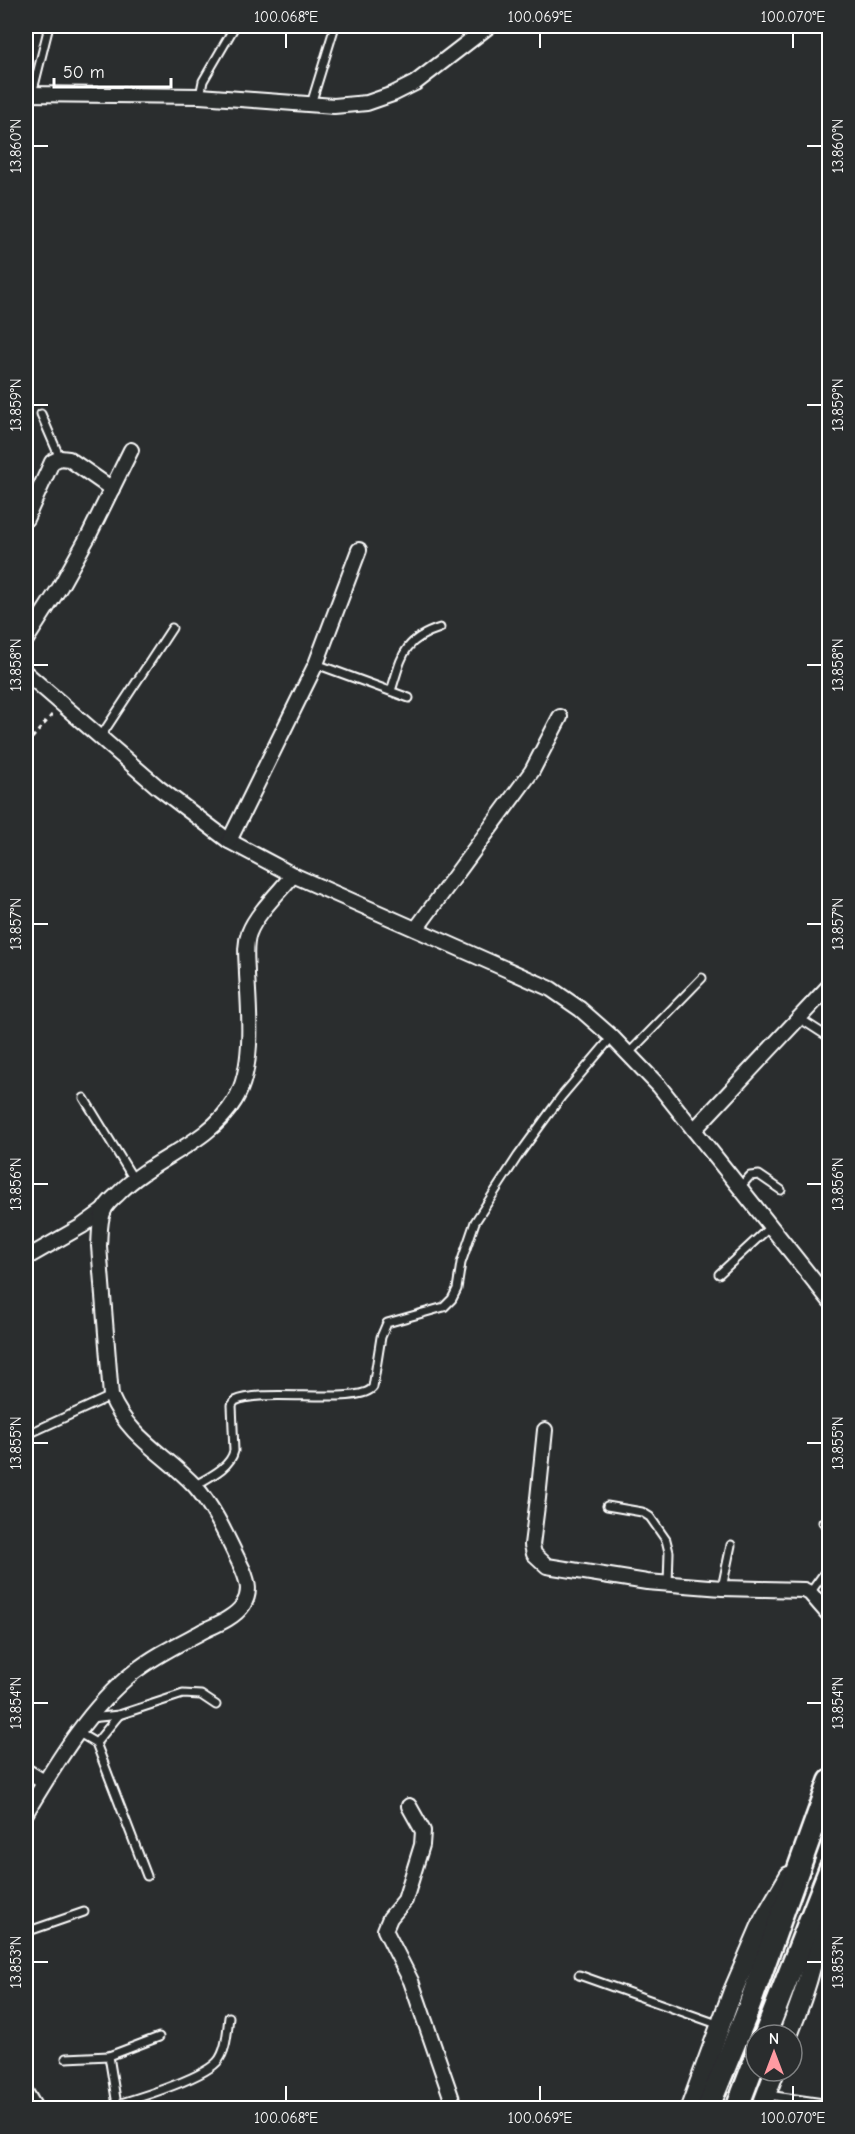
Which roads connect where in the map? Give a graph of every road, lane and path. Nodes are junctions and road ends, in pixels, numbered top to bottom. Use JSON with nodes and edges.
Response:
{"nodes":[{"id":1,"x":49,"y":26,"type":"edge"},
{"id":2,"x":235,"y":26,"type":"edge"},
{"id":3,"x":335,"y":26,"type":"edge"},
{"id":4,"x":489,"y":26,"type":"edge"},
{"id":5,"x":29,"y":94,"type":"edge"},
{"id":6,"x":200,"y":96,"type":"junction"},
{"id":7,"x":311,"y":104,"type":"junction"},
{"id":8,"x":41,"y":414,"type":"dead end"},
{"id":9,"x":131,"y":450,"type":"dead end"},
{"id":10,"x":60,"y":458,"type":"junction"},
{"id":11,"x":112,"y":489,"type":"junction"},
{"id":12,"x":26,"y":519,"type":"edge"},
{"id":13,"x":359,"y":550,"type":"dead end"},
{"id":14,"x":172,"y":628,"type":"dead end"},
{"id":15,"x":440,"y":628,"type":"dead end"},
{"id":16,"x":26,"y":636,"type":"edge"},
{"id":17,"x":315,"y":664,"type":"junction"},
{"id":18,"x":26,"y":673,"type":"edge"},
{"id":19,"x":391,"y":691,"type":"junction"},
{"id":20,"x":409,"y":698,"type":"dead end"},
{"id":21,"x":63,"y":703,"type":"junction"},
{"id":22,"x":560,"y":717,"type":"dead end"},
{"id":23,"x":101,"y":736,"type":"junction"},
{"id":24,"x":26,"y":745,"type":"edge"},
{"id":25,"x":229,"y":841,"type":"junction"},
{"id":26,"x":293,"y":875,"type":"junction"},
{"id":27,"x":416,"y":929,"type":"junction"},
{"id":28,"x":702,"y":978,"type":"dead end"},
{"id":29,"x":830,"y":985,"type":"edge"},
{"id":30,"x":799,"y":1018,"type":"junction"},
{"id":31,"x":612,"y":1037,"type":"junction"},
{"id":32,"x":830,"y":1038,"type":"edge"},
{"id":33,"x":629,"y":1053,"type":"junction"},
{"id":34,"x":84,"y":1098,"type":"dead end"},
{"id":35,"x":694,"y":1130,"type":"junction"},
{"id":36,"x":134,"y":1178,"type":"junction"},
{"id":37,"x":740,"y":1187,"type":"junction"},
{"id":38,"x":781,"y":1190,"type":"dead end"},
{"id":39,"x":104,"y":1210,"type":"junction"},
{"id":40,"x":771,"y":1226,"type":"junction"},
{"id":41,"x":26,"y":1258,"type":"edge"},
{"id":42,"x":719,"y":1274,"type":"dead end"},
{"id":43,"x":830,"y":1301,"type":"edge"},
{"id":44,"x":111,"y":1396,"type":"junction"},
{"id":45,"x":544,"y":1430,"type":"dead end"},
{"id":46,"x":26,"y":1435,"type":"edge"},
{"id":47,"x":194,"y":1486,"type":"junction"},
{"id":48,"x":607,"y":1506,"type":"dead end"},
{"id":49,"x":731,"y":1545,"type":"dead end"},
{"id":50,"x":830,"y":1565,"type":"edge"},
{"id":51,"x":668,"y":1584,"type":"junction"},
{"id":52,"x":722,"y":1588,"type":"junction"},
{"id":53,"x":810,"y":1593,"type":"junction"},
{"id":54,"x":830,"y":1616,"type":"edge"},
{"id":55,"x":216,"y":1705,"type":"dead end"},
{"id":56,"x":119,"y":1715,"type":"junction"},
{"id":57,"x":90,"y":1718,"type":"junction"},
{"id":58,"x":79,"y":1733,"type":"junction"},
{"id":59,"x":96,"y":1743,"type":"junction"},
{"id":60,"x":26,"y":1771,"type":"edge"},
{"id":61,"x":830,"y":1781,"type":"edge"},
{"id":62,"x":44,"y":1782,"type":"junction"},
{"id":63,"x":409,"y":1806,"type":"dead end"},
{"id":64,"x":26,"y":1813,"type":"edge"},
{"id":65,"x":804,"y":1851,"type":"junction"},
{"id":66,"x":827,"y":1874,"type":"edge"},
{"id":67,"x":147,"y":1876,"type":"dead end"},
{"id":68,"x":84,"y":1912,"type":"dead end"},
{"id":69,"x":26,"y":1932,"type":"edge"},
{"id":70,"x":822,"y":1952,"type":"edge"},
{"id":71,"x":579,"y":1975,"type":"dead end"},
{"id":72,"x":229,"y":2017,"type":"dead end"},
{"id":73,"x":770,"y":2023,"type":"edge"},
{"id":74,"x":793,"y":2023,"type":"edge"},
{"id":75,"x":720,"y":2025,"type":"junction"},
{"id":76,"x":159,"y":2037,"type":"dead end"},
{"id":77,"x":109,"y":2056,"type":"junction"},
{"id":78,"x":66,"y":2058,"type":"dead end"},
{"id":79,"x":747,"y":2083,"type":"edge"},
{"id":80,"x":770,"y":2083,"type":"edge"},
{"id":81,"x":26,"y":2093,"type":"edge"},
{"id":82,"x":763,"y":2102,"type":"edge"},
{"id":83,"x":830,"y":2104,"type":"edge"},
{"id":84,"x":117,"y":2105,"type":"junction"},
{"id":85,"x":35,"y":2109,"type":"edge"},
{"id":86,"x":104,"y":2109,"type":"edge"},
{"id":87,"x":455,"y":2109,"type":"edge"},
{"id":88,"x":690,"y":2109,"type":"edge"},
{"id":89,"x":708,"y":2109,"type":"edge"},
{"id":90,"x":737,"y":2109,"type":"edge"}],
"edges":[{"from":1,"to":5,"type":"lane"},
{"from":2,"to":6,"type":"lane"},
{"from":3,"to":7,"type":"lane"},
{"from":4,"to":7,"type":"street"},
{"from":5,"to":6,"type":"street"},
{"from":6,"to":7,"type":"street"},
{"from":8,"to":10,"type":"lane"},
{"from":9,"to":11,"type":"street"},
{"from":10,"to":11,"type":"street"},
{"from":10,"to":12,"type":"street"},
{"from":11,"to":16,"type":"street"},
{"from":13,"to":17,"type":"street"},
{"from":14,"to":23,"type":"lane"},
{"from":15,"to":19,"type":"lane"},
{"from":17,"to":19,"type":"lane"},
{"from":17,"to":25,"type":"street"},
{"from":18,"to":21,"type":"street"},
{"from":19,"to":20,"type":"lane"},
{"from":21,"to":23,"type":"street"},
{"from":21,"to":24,"type":"path"},
{"from":22,"to":27,"type":"street"},
{"from":23,"to":25,"type":"street"},
{"from":25,"to":26,"type":"street"},
{"from":26,"to":27,"type":"street"},
{"from":26,"to":36,"type":"street"},
{"from":27,"to":31,"type":"street"},
{"from":28,"to":33,"type":"lane"},
{"from":29,"to":30,"type":"street"},
{"from":30,"to":32,"type":"lane"},
{"from":30,"to":35,"type":"street"},
{"from":31,"to":33,"type":"street"},
{"from":31,"to":47,"type":"lane"},
{"from":33,"to":35,"type":"street"},
{"from":34,"to":36,"type":"lane"},
{"from":35,"to":37,"type":"street"},
{"from":36,"to":39,"type":"street"},
{"from":37,"to":38,"type":"lane"},
{"from":37,"to":40,"type":"street"},
{"from":39,"to":41,"type":"street"},
{"from":39,"to":44,"type":"street"},
{"from":40,"to":42,"type":"lane"},
{"from":40,"to":43,"type":"street"},
{"from":44,"to":46,"type":"lane"},
{"from":44,"to":47,"type":"street"},
{"from":45,"to":51,"type":"street"},
{"from":47,"to":57,"type":"street"},
{"from":48,"to":51,"type":"lane"},
{"from":49,"to":52,"type":"lane"},
{"from":50,"to":53,"type":"lane"},
{"from":51,"to":52,"type":"street"},
{"from":52,"to":53,"type":"street"},
{"from":53,"to":54,"type":"street"},
{"from":55,"to":56,"type":"lane"},
{"from":56,"to":57,"type":"lane"},
{"from":56,"to":59,"type":"lane"},
{"from":57,"to":58,"type":"street"},
{"from":58,"to":59,"type":"lane"},
{"from":58,"to":62,"type":"street"},
{"from":59,"to":67,"type":"lane"},
{"from":60,"to":62,"type":"street"},
{"from":61,"to":65,"type":"main road"},
{"from":62,"to":64,"type":"street"},
{"from":63,"to":87,"type":"street"},
{"from":65,"to":75,"type":"main road"},
{"from":65,"to":89,"type":"main road"},
{"from":66,"to":70,"type":"main road"},
{"from":66,"to":73,"type":"main road"},
{"from":68,"to":69,"type":"lane"},
{"from":70,"to":74,"type":"main road"},
{"from":71,"to":75,"type":"lane"},
{"from":72,"to":84,"type":"lane"},
{"from":75,"to":88,"type":"main road"},
{"from":76,"to":77,"type":"lane"},
{"from":77,"to":78,"type":"lane"},
{"from":77,"to":84,"type":"lane"},
{"from":79,"to":90,"type":"main road"},
{"from":80,"to":82,"type":"main road"},
{"from":81,"to":85,"type":"street"},
{"from":82,"to":83,"type":"lane"},
{"from":84,"to":86,"type":"lane"}]}
